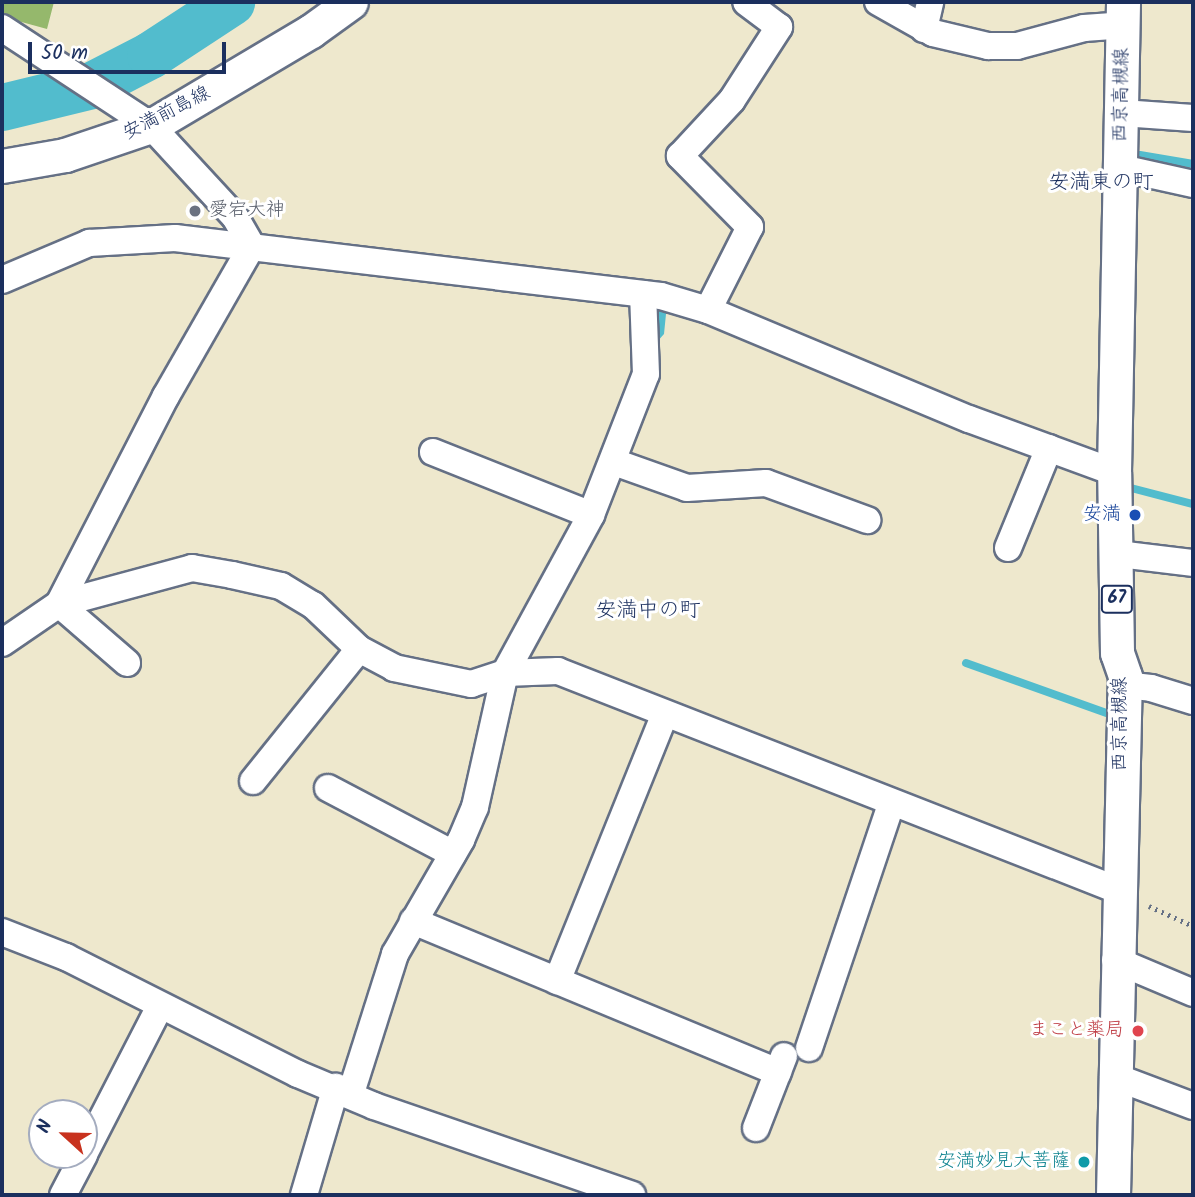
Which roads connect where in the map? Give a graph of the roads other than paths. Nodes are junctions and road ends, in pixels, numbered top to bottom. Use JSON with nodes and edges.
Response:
{"nodes":[{"id":1,"x":351,"y":2,"type":"edge"},
{"id":2,"x":746,"y":2,"type":"edge"},
{"id":3,"x":878,"y":2,"type":"edge"},
{"id":4,"x":930,"y":2,"type":"edge"},
{"id":5,"x":1123,"y":14,"type":"edge"},
{"id":6,"x":2,"y":28,"type":"edge"},
{"id":7,"x":925,"y":29,"type":"junction"},
{"id":8,"x":1122,"y":113,"type":"junction"},
{"id":9,"x":1193,"y":118,"type":"edge"},
{"id":10,"x":141,"y":119,"type":"junction"},
{"id":11,"x":2,"y":166,"type":"edge"},
{"id":12,"x":1121,"y":168,"type":"junction"},
{"id":13,"x":1193,"y":184,"type":"edge"},
{"id":14,"x":252,"y":246,"type":"junction"},
{"id":15,"x":2,"y":280,"type":"edge"},
{"id":16,"x":643,"y":294,"type":"junction"},
{"id":17,"x":708,"y":310,"type":"junction"},
{"id":18,"x":1049,"y":448,"type":"junction"},
{"id":19,"x":433,"y":452,"type":"dead end"},
{"id":20,"x":614,"y":462,"type":"junction"},
{"id":21,"x":1114,"y":472,"type":"junction"},
{"id":22,"x":591,"y":515,"type":"junction"},
{"id":23,"x":867,"y":520,"type":"dead end"},
{"id":24,"x":1008,"y":548,"type":"dead end"},
{"id":25,"x":1118,"y":554,"type":"junction"},
{"id":26,"x":1193,"y":563,"type":"edge"},
{"id":27,"x":59,"y":604,"type":"junction"},
{"id":28,"x":2,"y":643,"type":"edge"},
{"id":29,"x":359,"y":649,"type":"junction"},
{"id":30,"x":127,"y":663,"type":"dead end"},
{"id":31,"x":505,"y":673,"type":"junction"},
{"id":32,"x":1124,"y":685,"type":"junction"},
{"id":33,"x":1193,"y":701,"type":"edge"},
{"id":34,"x":665,"y":714,"type":"junction"},
{"id":35,"x":253,"y":781,"type":"dead end"},
{"id":36,"x":328,"y":788,"type":"dead end"},
{"id":37,"x":891,"y":805,"type":"junction"},
{"id":38,"x":453,"y":854,"type":"junction"},
{"id":39,"x":1110,"y":887,"type":"dead end"},
{"id":40,"x":413,"y":921,"type":"junction"},
{"id":41,"x":2,"y":932,"type":"edge"},
{"id":42,"x":1115,"y":960,"type":"junction"},
{"id":43,"x":557,"y":981,"type":"junction"},
{"id":44,"x":1193,"y":993,"type":"edge"},
{"id":45,"x":160,"y":1006,"type":"junction"},
{"id":46,"x":790,"y":1059,"type":"junction"},
{"id":47,"x":1113,"y":1076,"type":"junction"},
{"id":48,"x":343,"y":1090,"type":"junction"},
{"id":49,"x":1193,"y":1106,"type":"edge"},
{"id":50,"x":98,"y":1128,"type":"edge"},
{"id":51,"x":756,"y":1128,"type":"dead end"},
{"id":52,"x":77,"y":1169,"type":"edge"},
{"id":53,"x":63,"y":1195,"type":"edge"},
{"id":54,"x":304,"y":1195,"type":"edge"},
{"id":55,"x":632,"y":1195,"type":"edge"},
{"id":56,"x":1113,"y":1195,"type":"edge"}],
"edges":[{"from":1,"to":10,"type":"main road","name":"安満前島線"},
{"from":2,"to":17,"type":"street"},
{"from":3,"to":7,"type":"street"},
{"from":4,"to":7,"type":"street"},
{"from":5,"to":7,"type":"street"},
{"from":5,"to":8,"type":"main road","name":"西京高槻線","number":"67"},
{"from":6,"to":10,"type":"street"},
{"from":8,"to":9,"type":"street"},
{"from":8,"to":12,"type":"main road","name":"西京高槻線","number":"67"},
{"from":10,"to":11,"type":"main road","name":"安満前島線"},
{"from":10,"to":14,"type":"street"},
{"from":12,"to":13,"type":"street"},
{"from":12,"to":21,"type":"main road","name":"西京高槻線","number":"67"},
{"from":14,"to":15,"type":"street"},
{"from":14,"to":16,"type":"street"},
{"from":14,"to":27,"type":"street"},
{"from":16,"to":17,"type":"street"},
{"from":16,"to":20,"type":"street"},
{"from":17,"to":18,"type":"street"},
{"from":18,"to":21,"type":"street"},
{"from":18,"to":24,"type":"street"},
{"from":19,"to":22,"type":"street"},
{"from":20,"to":22,"type":"street"},
{"from":20,"to":23,"type":"street"},
{"from":21,"to":25,"type":"main road","name":"西京高槻線","number":"67"},
{"from":22,"to":31,"type":"street"},
{"from":25,"to":26,"type":"street"},
{"from":25,"to":32,"type":"main road","name":"西京高槻線","number":"67"},
{"from":27,"to":28,"type":"street"},
{"from":27,"to":29,"type":"street"},
{"from":27,"to":30,"type":"street"},
{"from":29,"to":31,"type":"street"},
{"from":29,"to":35,"type":"street"},
{"from":31,"to":34,"type":"street"},
{"from":31,"to":38,"type":"street"},
{"from":32,"to":33,"type":"street"},
{"from":32,"to":42,"type":"main road","name":"西京高槻線","number":"67"},
{"from":34,"to":37,"type":"street"},
{"from":34,"to":43,"type":"street"},
{"from":36,"to":38,"type":"street"},
{"from":37,"to":39,"type":"street"},
{"from":37,"to":46,"type":"street"},
{"from":38,"to":40,"type":"street"},
{"from":40,"to":43,"type":"street"},
{"from":40,"to":48,"type":"street"},
{"from":41,"to":45,"type":"street"},
{"from":42,"to":44,"type":"street"},
{"from":42,"to":47,"type":"main road","name":"西京高槻線","number":"67"},
{"from":43,"to":46,"type":"street"},
{"from":45,"to":48,"type":"street"},
{"from":45,"to":50,"type":"street"},
{"from":46,"to":51,"type":"street"},
{"from":47,"to":49,"type":"street"},
{"from":47,"to":56,"type":"main road","name":"西京高槻線","number":"67"},
{"from":48,"to":54,"type":"street"},
{"from":48,"to":55,"type":"street"},
{"from":52,"to":53,"type":"street"}]}
